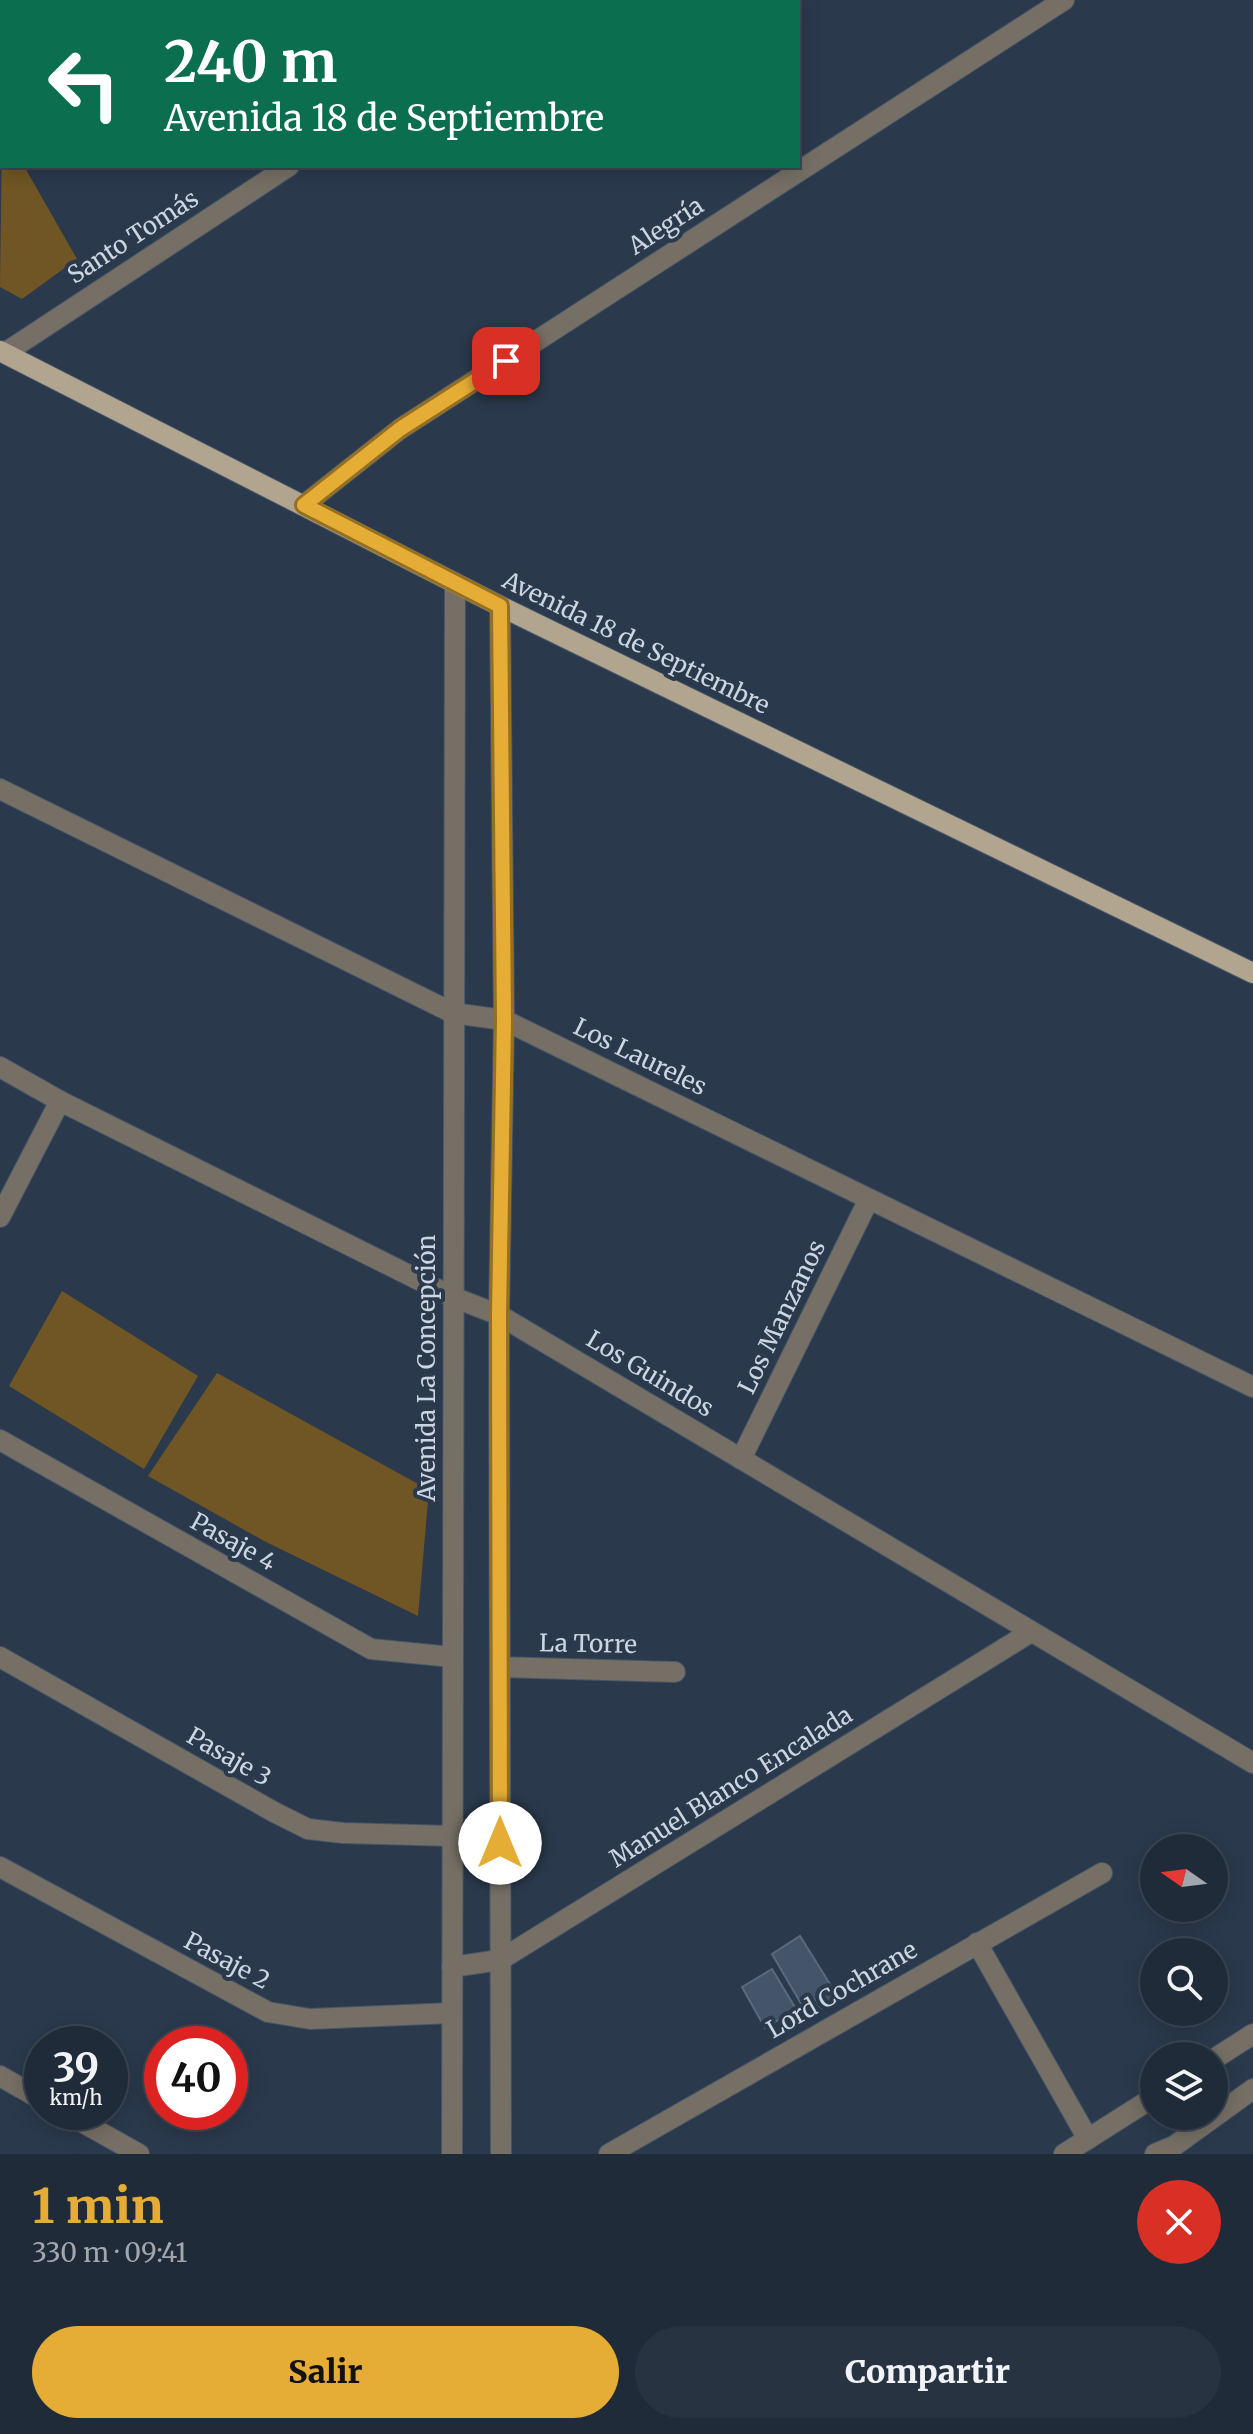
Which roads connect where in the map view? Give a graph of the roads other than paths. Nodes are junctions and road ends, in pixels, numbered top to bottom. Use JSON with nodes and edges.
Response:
{"nodes":[{"id":1,"x":1064,"y":0,"type":"edge"},
{"id":2,"x":286,"y":168,"type":"edge"},
{"id":3,"x":2,"y":352,"type":"edge"},
{"id":4,"x":304,"y":505,"type":"junction"},
{"id":5,"x":455,"y":583,"type":"junction"},
{"id":6,"x":500,"y":606,"type":"junction"},
{"id":7,"x":0,"y":789,"type":"edge"},
{"id":8,"x":1253,"y":973,"type":"edge"},
{"id":9,"x":453,"y":1013,"type":"junction"},
{"id":10,"x":504,"y":1020,"type":"junction"},
{"id":11,"x":0,"y":1067,"type":"edge"},
{"id":12,"x":60,"y":1101,"type":"junction"},
{"id":13,"x":869,"y":1199,"type":"junction"},
{"id":14,"x":0,"y":1217,"type":"edge"},
{"id":15,"x":453,"y":1297,"type":"junction"},
{"id":16,"x":499,"y":1315,"type":"junction"},
{"id":17,"x":1253,"y":1387,"type":"edge"},
{"id":18,"x":0,"y":1440,"type":"edge"},
{"id":19,"x":741,"y":1459,"type":"junction"},
{"id":20,"x":1031,"y":1632,"type":"junction"},
{"id":21,"x":0,"y":1657,"type":"edge"},
{"id":22,"x":452,"y":1657,"type":"junction"},
{"id":23,"x":500,"y":1667,"type":"junction"},
{"id":24,"x":675,"y":1672,"type":"dead end"},
{"id":25,"x":1253,"y":1763,"type":"edge"},
{"id":26,"x":452,"y":1836,"type":"junction"},
{"id":27,"x":0,"y":1867,"type":"edge"},
{"id":28,"x":1102,"y":1873,"type":"dead end"},
{"id":29,"x":977,"y":1943,"type":"junction"},
{"id":30,"x":500,"y":1960,"type":"junction"},
{"id":31,"x":452,"y":1967,"type":"junction"},
{"id":32,"x":452,"y":2013,"type":"junction"},
{"id":33,"x":1253,"y":2034,"type":"edge"},
{"id":34,"x":1228,"y":2050,"type":"edge"},
{"id":35,"x":0,"y":2076,"type":"edge"},
{"id":36,"x":1253,"y":2089,"type":"edge"},
{"id":37,"x":24,"y":2090,"type":"edge"},
{"id":38,"x":1140,"y":2106,"type":"edge"},
{"id":39,"x":96,"y":2130,"type":"edge"},
{"id":40,"x":1088,"y":2139,"type":"junction"},
{"id":41,"x":139,"y":2154,"type":"edge"},
{"id":42,"x":452,"y":2154,"type":"edge"},
{"id":43,"x":501,"y":2154,"type":"edge"},
{"id":44,"x":609,"y":2154,"type":"edge"},
{"id":45,"x":1064,"y":2154,"type":"edge"},
{"id":46,"x":1155,"y":2154,"type":"edge"}],
"edges":[{"from":1,"to":4,"type":"street","name":"Alegría"},
{"from":2,"to":3,"type":"street","name":"Santo Tomás"},
{"from":3,"to":4,"type":"main road","name":"Avenida 18 de Septiembre"},
{"from":4,"to":5,"type":"main road","name":"Avenida 18 de Septiembre"},
{"from":5,"to":6,"type":"main road","name":"Avenida 18 de Septiembre"},
{"from":5,"to":9,"type":"street","name":"Avenida La Concepción"},
{"from":6,"to":8,"type":"main road","name":"Avenida 18 de Septiembre"},
{"from":6,"to":10,"type":"street"},
{"from":7,"to":9,"type":"street","name":"Los Laureles"},
{"from":9,"to":10,"type":"street","name":"Los Laureles"},
{"from":9,"to":15,"type":"street","name":"Avenida La Concepción"},
{"from":10,"to":13,"type":"street","name":"Los Laureles"},
{"from":10,"to":16,"type":"street"},
{"from":11,"to":12,"type":"street","name":"Los Guindos"},
{"from":12,"to":14,"type":"street"},
{"from":12,"to":15,"type":"street","name":"Los Guindos"},
{"from":13,"to":17,"type":"street","name":"Los Laureles"},
{"from":13,"to":19,"type":"street","name":"Los Manzanos"},
{"from":15,"to":16,"type":"street","name":"Los Guindos"},
{"from":15,"to":22,"type":"street","name":"Avenida La Concepción"},
{"from":16,"to":19,"type":"street","name":"Los Guindos"},
{"from":16,"to":23,"type":"street"},
{"from":18,"to":22,"type":"street","name":"Pasaje 4"},
{"from":19,"to":20,"type":"street","name":"Los Guindos"},
{"from":20,"to":25,"type":"street","name":"Los Guindos"},
{"from":20,"to":30,"type":"street","name":"Manuel Blanco Encalada"},
{"from":21,"to":26,"type":"street","name":"Pasaje 3"},
{"from":22,"to":26,"type":"street","name":"Avenida La Concepción"},
{"from":23,"to":24,"type":"street","name":"La Torre"},
{"from":23,"to":30,"type":"street"},
{"from":26,"to":31,"type":"street","name":"Avenida La Concepción"},
{"from":27,"to":32,"type":"street","name":"Pasaje 2"},
{"from":28,"to":29,"type":"street","name":"Lord Cochrane"},
{"from":29,"to":40,"type":"street"},
{"from":29,"to":44,"type":"street","name":"Lord Cochrane"},
{"from":30,"to":31,"type":"street","name":"Manuel Blanco Encalada"},
{"from":30,"to":43,"type":"street"},
{"from":31,"to":32,"type":"street","name":"Avenida La Concepción"},
{"from":32,"to":42,"type":"street","name":"Avenida La Concepción"},
{"from":33,"to":34,"type":"street"},
{"from":35,"to":37,"type":"street"},
{"from":36,"to":46,"type":"street"},
{"from":38,"to":40,"type":"street"},
{"from":39,"to":41,"type":"street"},
{"from":40,"to":45,"type":"street"}]}
